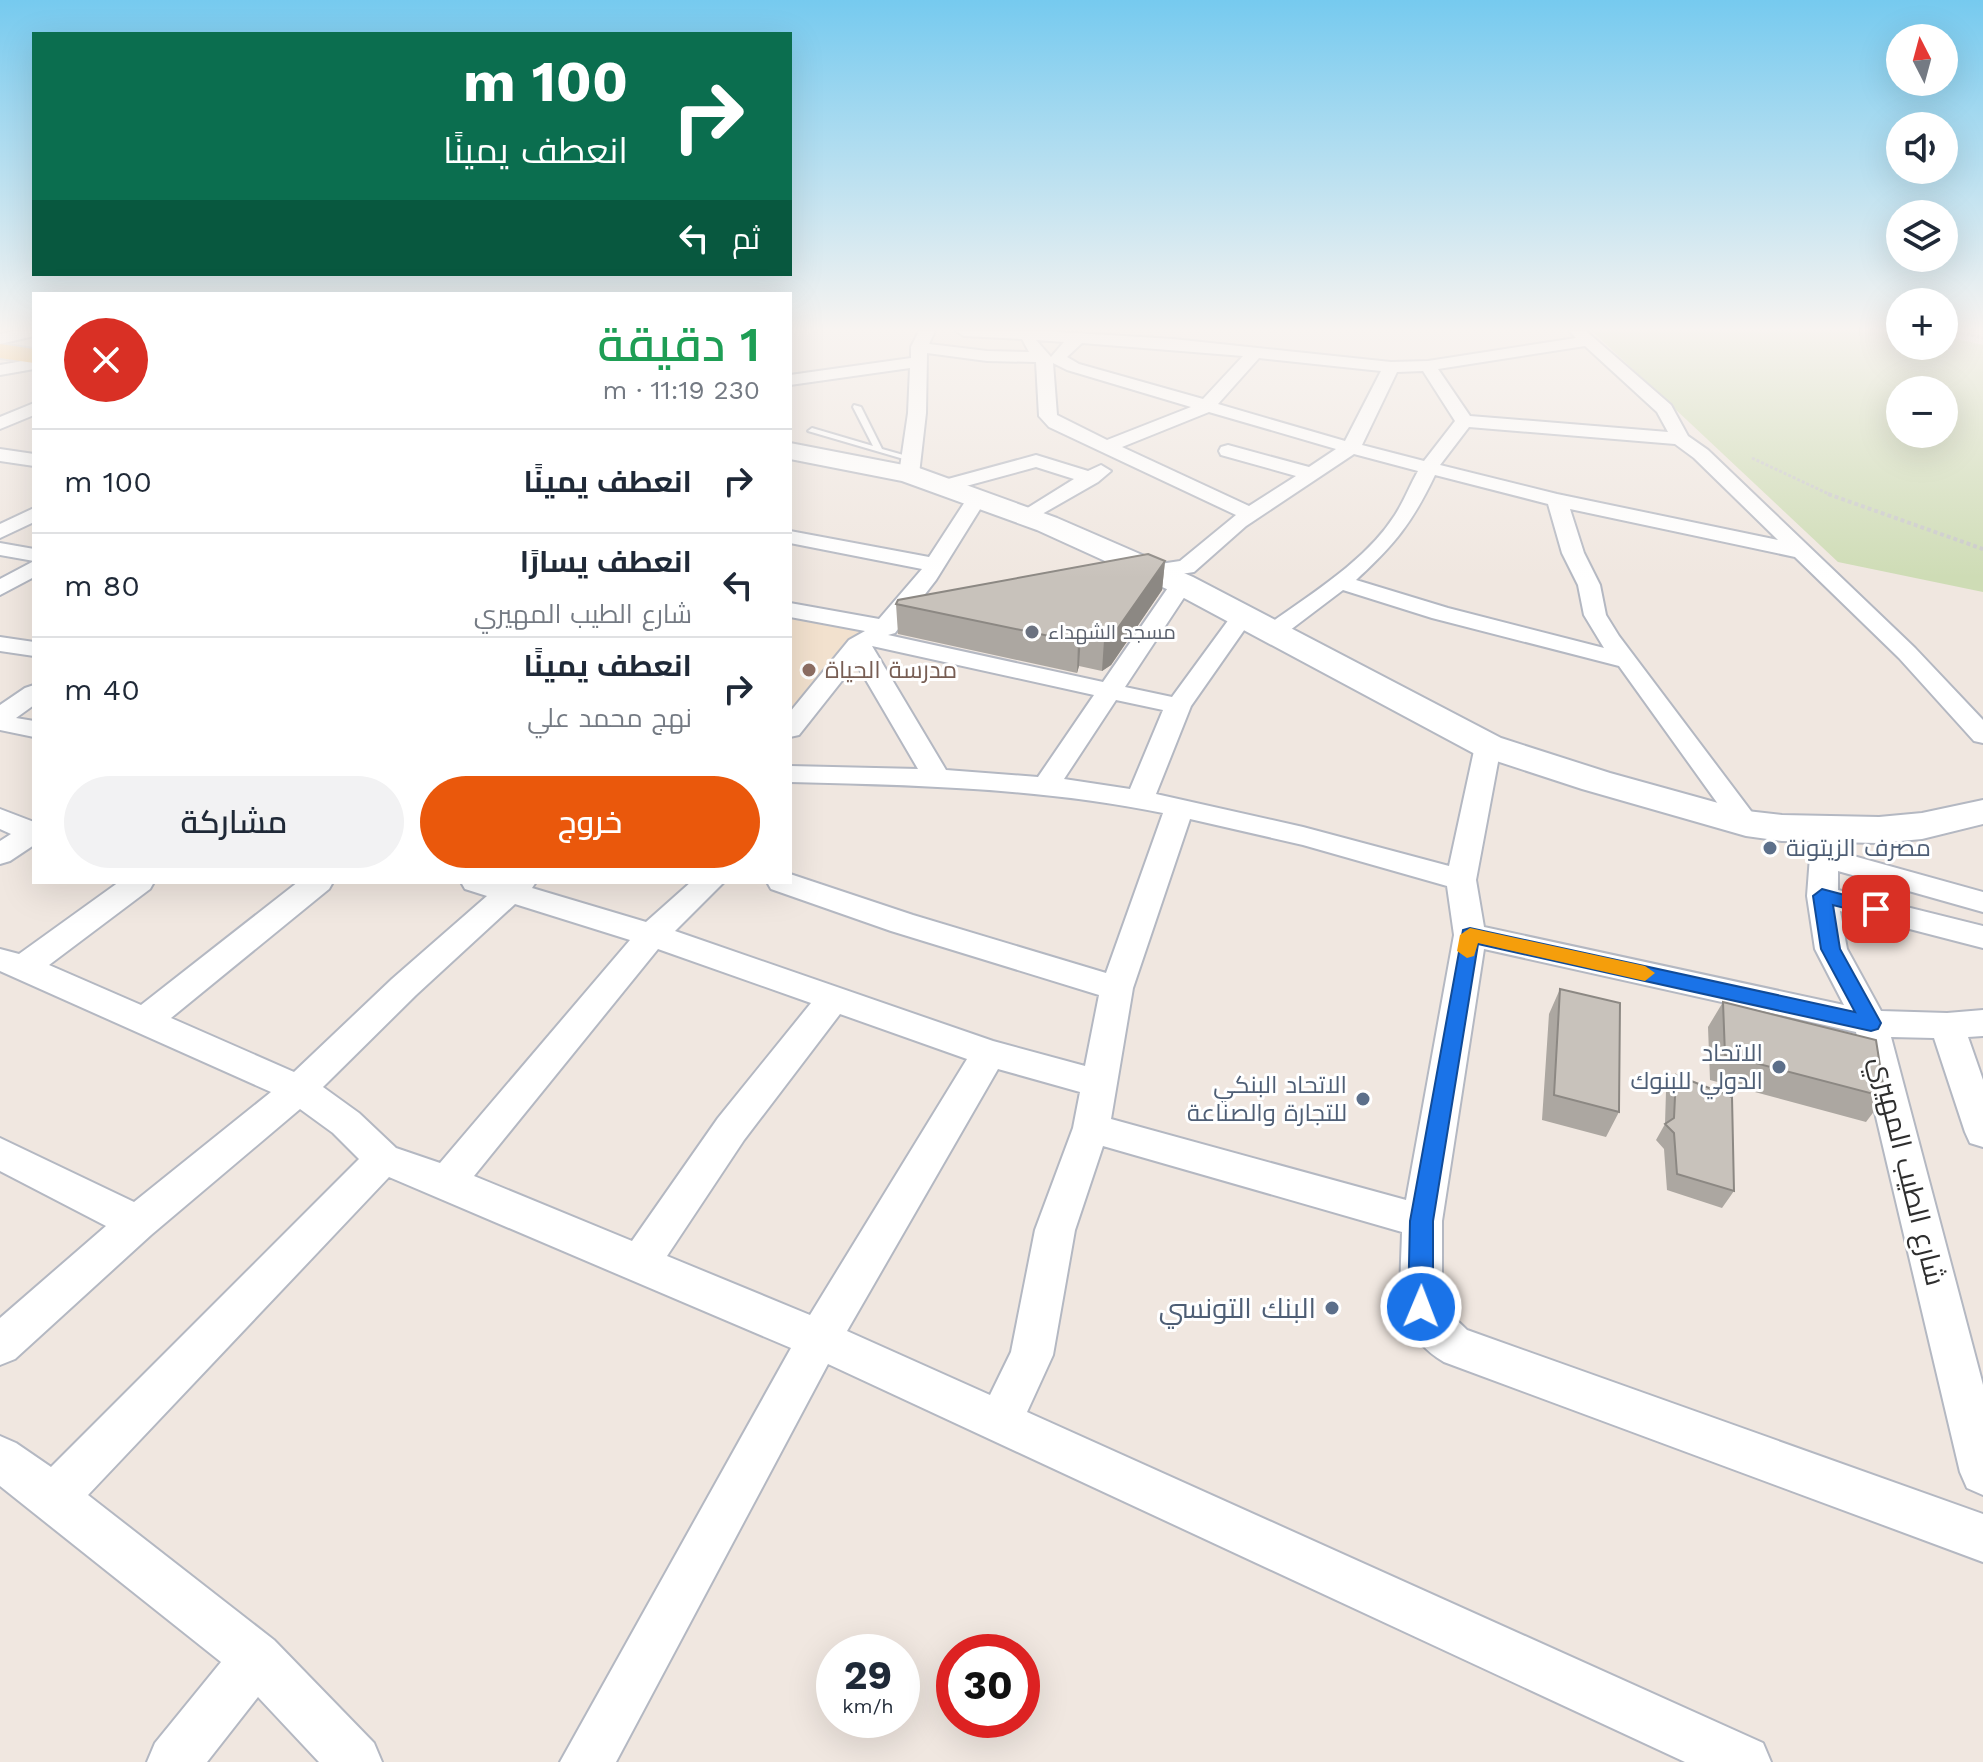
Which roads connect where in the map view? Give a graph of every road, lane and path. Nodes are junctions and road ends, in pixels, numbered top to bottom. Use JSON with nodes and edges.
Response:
{"nodes":[{"id":1,"x":30,"y":413,"type":"edge"},
{"id":2,"x":860,"y":413,"type":"edge"},
{"id":3,"x":917,"y":413,"type":"edge"},
{"id":4,"x":1049,"y":413,"type":"edge"},
{"id":5,"x":1190,"y":413,"type":"edge"},
{"id":6,"x":1228,"y":413,"type":"edge"},
{"id":7,"x":1368,"y":413,"type":"edge"},
{"id":8,"x":1459,"y":413,"type":"edge"},
{"id":9,"x":1667,"y":413,"type":"edge"},
{"id":10,"x":1464,"y":421,"type":"junction"},
{"id":11,"x":0,"y":424,"type":"edge"},
{"id":12,"x":1680,"y":439,"type":"junction"},
{"id":13,"x":801,"y":441,"type":"edge"},
{"id":14,"x":1106,"y":447,"type":"junction"},
{"id":15,"x":878,"y":448,"type":"junction"},
{"id":16,"x":1351,"y":448,"type":"junction"},
{"id":17,"x":1228,"y":451,"type":"dead end"},
{"id":18,"x":1124,"y":456,"type":"junction"},
{"id":19,"x":1752,"y":458,"type":"dead end"},
{"id":20,"x":910,"y":467,"type":"junction"},
{"id":21,"x":1429,"y":467,"type":"junction"},
{"id":22,"x":1311,"y":474,"type":"junction"},
{"id":23,"x":1091,"y":478,"type":"junction"},
{"id":24,"x":944,"y":486,"type":"junction"},
{"id":25,"x":977,"y":498,"type":"junction"},
{"id":26,"x":1557,"y":500,"type":"junction"},
{"id":27,"x":0,"y":512,"type":"edge"},
{"id":28,"x":1250,"y":514,"type":"junction"},
{"id":29,"x":31,"y":516,"type":"edge"},
{"id":30,"x":1028,"y":516,"type":"junction"},
{"id":31,"x":0,"y":532,"type":"edge"},
{"id":32,"x":792,"y":537,"type":"edge"},
{"id":33,"x":0,"y":549,"type":"edge"},
{"id":34,"x":1983,"y":549,"type":"edge"},
{"id":35,"x":1799,"y":551,"type":"junction"},
{"id":36,"x":32,"y":555,"type":"edge"},
{"id":37,"x":935,"y":565,"type":"junction"},
{"id":38,"x":32,"y":569,"type":"edge"},
{"id":39,"x":1148,"y":574,"type":"junction"},
{"id":40,"x":1340,"y":582,"type":"junction"},
{"id":41,"x":0,"y":589,"type":"edge"},
{"id":42,"x":32,"y":596,"type":"edge"},
{"id":43,"x":792,"y":611,"type":"edge"},
{"id":44,"x":921,"y":617,"type":"edge"},
{"id":45,"x":1258,"y":624,"type":"junction"},
{"id":46,"x":877,"y":634,"type":"junction"},
{"id":47,"x":0,"y":644,"type":"edge"},
{"id":48,"x":32,"y":649,"type":"edge"},
{"id":49,"x":1628,"y":661,"type":"junction"},
{"id":50,"x":1108,"y":692,"type":"junction"},
{"id":51,"x":32,"y":695,"type":"edge"},
{"id":52,"x":1178,"y":706,"type":"junction"},
{"id":53,"x":0,"y":720,"type":"edge"},
{"id":54,"x":792,"y":727,"type":"edge"},
{"id":55,"x":32,"y":728,"type":"edge"},
{"id":56,"x":1983,"y":735,"type":"edge"},
{"id":57,"x":1488,"y":746,"type":"junction"},
{"id":58,"x":792,"y":774,"type":"edge"},
{"id":59,"x":937,"y":778,"type":"junction"},
{"id":60,"x":1044,"y":788,"type":"junction"},
{"id":61,"x":1140,"y":799,"type":"junction"},
{"id":62,"x":1179,"y":809,"type":"junction"},
{"id":63,"x":1983,"y":812,"type":"edge"},
{"id":64,"x":0,"y":818,"type":"edge"},
{"id":65,"x":1746,"y":823,"type":"junction"},
{"id":66,"x":32,"y":831,"type":"edge"},
{"id":67,"x":32,"y":833,"type":"edge"},
{"id":68,"x":1824,"y":844,"type":"junction"},
{"id":69,"x":0,"y":854,"type":"edge"},
{"id":70,"x":1461,"y":880,"type":"junction"},
{"id":71,"x":136,"y":884,"type":"edge"},
{"id":72,"x":315,"y":884,"type":"edge"},
{"id":73,"x":707,"y":884,"type":"edge"},
{"id":74,"x":788,"y":884,"type":"edge"},
{"id":75,"x":502,"y":886,"type":"edge"},
{"id":76,"x":1822,"y":896,"type":"junction"},
{"id":77,"x":1983,"y":902,"type":"edge"},
{"id":78,"x":652,"y":935,"type":"junction"},
{"id":79,"x":1470,"y":935,"type":"junction"},
{"id":80,"x":1983,"y":937,"type":"edge"},
{"id":81,"x":12,"y":964,"type":"edge"},
{"id":82,"x":1117,"y":988,"type":"junction"},
{"id":83,"x":833,"y":999,"type":"junction"},
{"id":84,"x":144,"y":1021,"type":"junction"},
{"id":85,"x":1871,"y":1023,"type":"junction"},
{"id":86,"x":1983,"y":1023,"type":"edge"},
{"id":87,"x":1947,"y":1026,"type":"junction"},
{"id":88,"x":989,"y":1053,"type":"junction"},
{"id":89,"x":1099,"y":1084,"type":"junction"},
{"id":90,"x":299,"y":1089,"type":"junction"},
{"id":91,"x":1091,"y":1128,"type":"junction"},
{"id":92,"x":1983,"y":1132,"type":"edge"},
{"id":93,"x":0,"y":1153,"type":"edge"},
{"id":94,"x":383,"y":1159,"type":"junction"},
{"id":95,"x":447,"y":1182,"type":"junction"},
{"id":96,"x":1422,"y":1221,"type":"junction"},
{"id":97,"x":137,"y":1223,"type":"junction"},
{"id":98,"x":639,"y":1264,"type":"junction"},
{"id":99,"x":819,"y":1339,"type":"junction"},
{"id":100,"x":0,"y":1345,"type":"edge"},
{"id":101,"x":1000,"y":1422,"type":"junction"},
{"id":102,"x":0,"y":1459,"type":"edge"},
{"id":103,"x":1983,"y":1472,"type":"edge"},
{"id":104,"x":54,"y":1497,"type":"junction"},
{"id":105,"x":1983,"y":1538,"type":"edge"},
{"id":106,"x":1983,"y":1547,"type":"edge"},
{"id":107,"x":1983,"y":1565,"type":"edge"},
{"id":108,"x":256,"y":1658,"type":"junction"},
{"id":109,"x":174,"y":1762,"type":"edge"},
{"id":110,"x":355,"y":1762,"type":"edge"},
{"id":111,"x":587,"y":1762,"type":"edge"},
{"id":112,"x":1744,"y":1762,"type":"edge"}],
"edges":[{"from":1,"to":11,"type":"street"},
{"from":2,"to":15,"type":"lane"},
{"from":3,"to":20,"type":"street"},
{"from":4,"to":14,"type":"street"},
{"from":5,"to":14,"type":"street"},
{"from":6,"to":16,"type":"street"},
{"from":7,"to":16,"type":"street"},
{"from":8,"to":10,"type":"street"},
{"from":9,"to":12,"type":"street"},
{"from":10,"to":12,"type":"street"},
{"from":10,"to":21,"type":"street"},
{"from":12,"to":35,"type":"street"},
{"from":13,"to":15,"type":"lane"},
{"from":13,"to":20,"type":"main road"},
{"from":14,"to":18,"type":"street"},
{"from":15,"to":20,"type":"lane"},
{"from":16,"to":21,"type":"street"},
{"from":16,"to":22,"type":"street"},
{"from":17,"to":22,"type":"street"},
{"from":18,"to":23,"type":"street"},
{"from":18,"to":28,"type":"street"},
{"from":19,"to":34,"type":"path"},
{"from":20,"to":24,"type":"main road"},
{"from":21,"to":26,"type":"street"},
{"from":21,"to":40,"type":"street"},
{"from":22,"to":28,"type":"street"},
{"from":23,"to":24,"type":"street"},
{"from":23,"to":30,"type":"street"},
{"from":24,"to":25,"type":"main road"},
{"from":25,"to":30,"type":"main road"},
{"from":25,"to":37,"type":"street"},
{"from":26,"to":35,"type":"street"},
{"from":26,"to":49,"type":"street"},
{"from":27,"to":29,"type":"street"},
{"from":28,"to":39,"type":"street"},
{"from":29,"to":31,"type":"street"},
{"from":30,"to":39,"type":"main road"},
{"from":32,"to":37,"type":"street"},
{"from":33,"to":36,"type":"street"},
{"from":35,"to":56,"type":"street"},
{"from":37,"to":46,"type":"street"},
{"from":38,"to":41,"type":"street"},
{"from":39,"to":45,"type":"main road"},
{"from":39,"to":50,"type":"street"},
{"from":40,"to":45,"type":"street"},
{"from":40,"to":49,"type":"street"},
{"from":41,"to":42,"type":"street"},
{"from":43,"to":46,"type":"street"},
{"from":44,"to":46,"type":"street"},
{"from":45,"to":52,"type":"street"},
{"from":45,"to":57,"type":"main road"},
{"from":46,"to":50,"type":"street"},
{"from":46,"to":54,"type":"street"},
{"from":46,"to":59,"type":"street"},
{"from":47,"to":48,"type":"street"},
{"from":49,"to":65,"type":"street"},
{"from":50,"to":52,"type":"street"},
{"from":50,"to":60,"type":"street"},
{"from":51,"to":53,"type":"street"},
{"from":52,"to":61,"type":"street"},
{"from":53,"to":55,"type":"street"},
{"from":57,"to":65,"type":"main road"},
{"from":57,"to":70,"type":"street"},
{"from":58,"to":59,"type":"street"},
{"from":59,"to":60,"type":"street"},
{"from":60,"to":61,"type":"street"},
{"from":61,"to":62,"type":"street"},
{"from":62,"to":70,"type":"street"},
{"from":62,"to":82,"type":"street"},
{"from":63,"to":68,"type":"main road"},
{"from":64,"to":66,"type":"street"},
{"from":65,"to":68,"type":"main road"},
{"from":67,"to":69,"type":"street"},
{"from":68,"to":76,"type":"street","name":"شارع الطيب المهيري"},
{"from":68,"to":77,"type":"street"},
{"from":70,"to":79,"type":"street"},
{"from":71,"to":81,"type":"street"},
{"from":72,"to":84,"type":"street"},
{"from":73,"to":78,"type":"street"},
{"from":74,"to":82,"type":"street"},
{"from":75,"to":78,"type":"street"},
{"from":75,"to":90,"type":"street"},
{"from":76,"to":80,"type":"street"},
{"from":76,"to":85,"type":"street","name":"شارع الطيب المهيري"},
{"from":78,"to":83,"type":"street"},
{"from":78,"to":95,"type":"street"},
{"from":79,"to":85,"type":"street"},
{"from":79,"to":96,"type":"street"},
{"from":81,"to":84,"type":"street"},
{"from":82,"to":89,"type":"street"},
{"from":83,"to":88,"type":"street"},
{"from":83,"to":98,"type":"street"},
{"from":84,"to":90,"type":"street"},
{"from":85,"to":87,"type":"street"},
{"from":85,"to":103,"type":"street","name":"شارع الطيب المهيري"},
{"from":86,"to":87,"type":"street"},
{"from":87,"to":92,"type":"street"},
{"from":88,"to":89,"type":"street"},
{"from":88,"to":99,"type":"street"},
{"from":89,"to":91,"type":"street"},
{"from":90,"to":94,"type":"street"},
{"from":90,"to":97,"type":"street"},
{"from":91,"to":96,"type":"street"},
{"from":91,"to":101,"type":"street"},
{"from":93,"to":97,"type":"street"},
{"from":94,"to":95,"type":"street"},
{"from":94,"to":104,"type":"street"},
{"from":95,"to":98,"type":"street"},
{"from":96,"to":105,"type":"street"},
{"from":97,"to":100,"type":"street"},
{"from":98,"to":99,"type":"street"},
{"from":99,"to":101,"type":"street"},
{"from":99,"to":111,"type":"street"},
{"from":101,"to":112,"type":"street"},
{"from":102,"to":104,"type":"street"},
{"from":104,"to":108,"type":"street"},
{"from":106,"to":107,"type":"street"},
{"from":108,"to":109,"type":"street"},
{"from":108,"to":110,"type":"street"}]}
